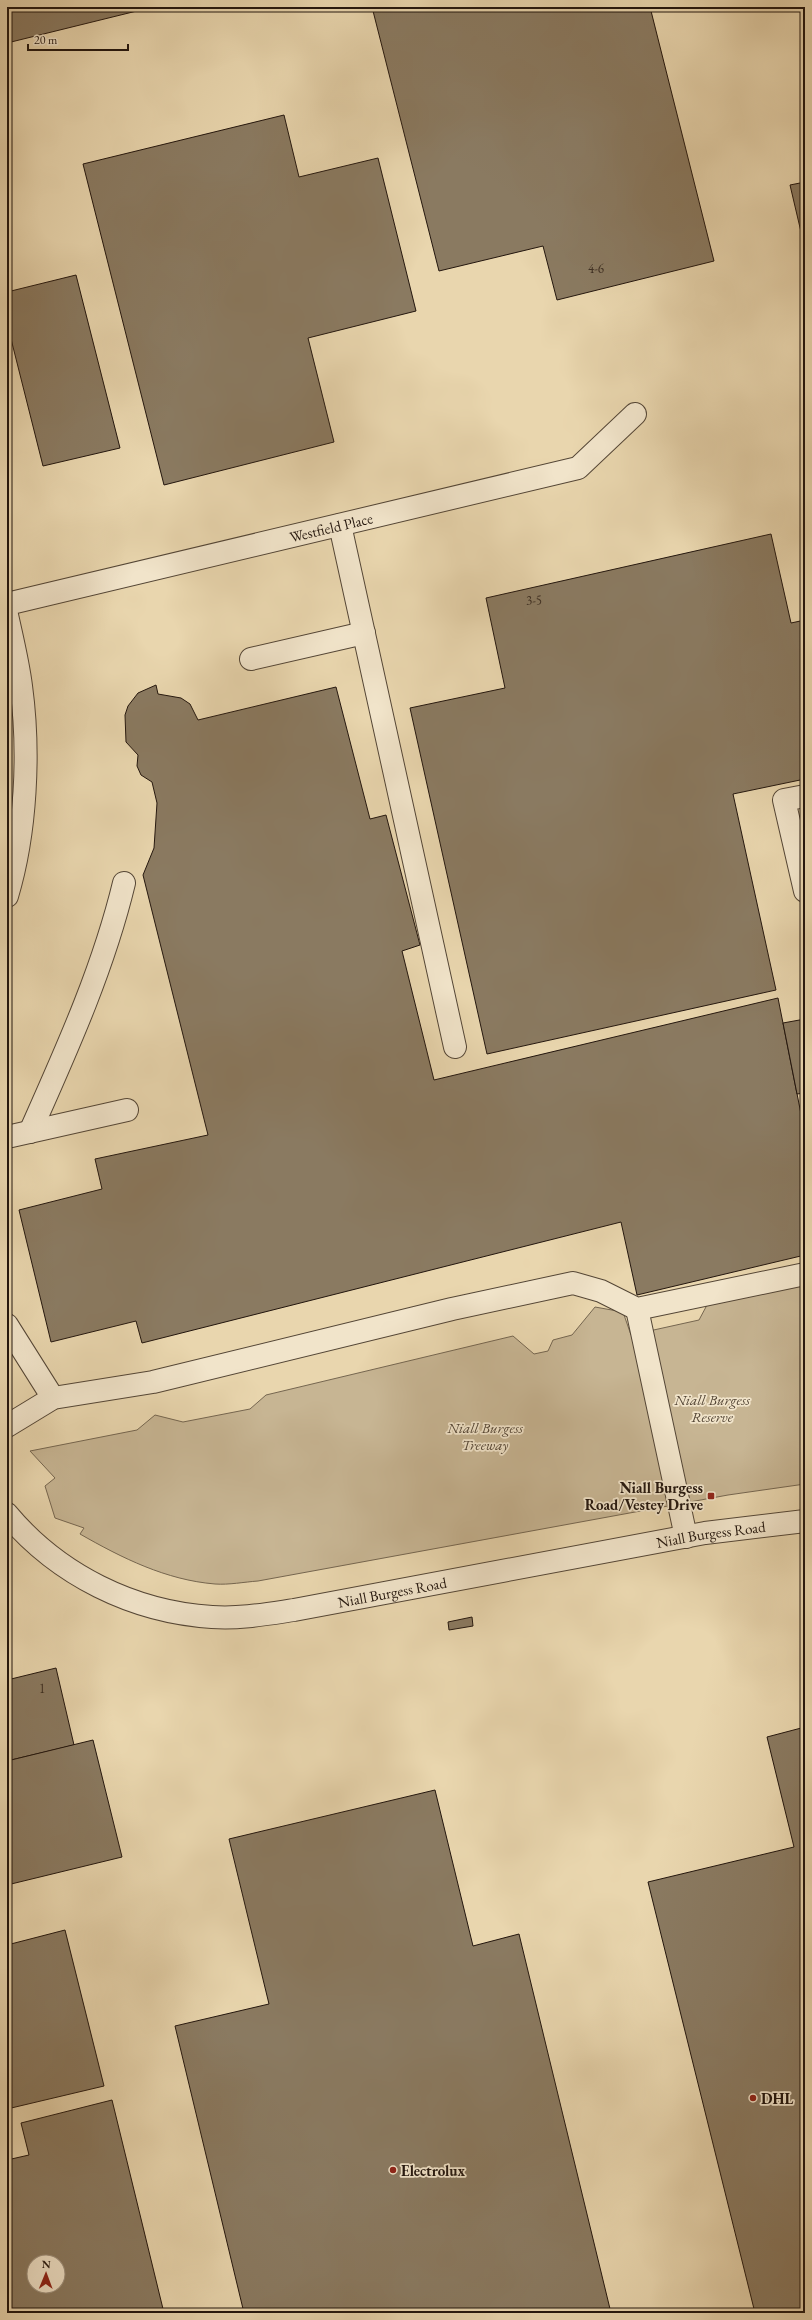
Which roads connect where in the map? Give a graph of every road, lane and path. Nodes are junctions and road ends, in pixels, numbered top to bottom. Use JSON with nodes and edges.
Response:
{"nodes":[{"id":1,"x":635,"y":414,"type":"dead end"},
{"id":2,"x":340,"y":525,"type":"junction"},
{"id":3,"x":7,"y":604,"type":"edge"},
{"id":4,"x":7,"y":615,"type":"edge"},
{"id":5,"x":364,"y":633,"type":"junction"},
{"id":6,"x":251,"y":659,"type":"dead end"},
{"id":7,"x":805,"y":796,"type":"edge"},
{"id":8,"x":124,"y":883,"type":"dead end"},
{"id":9,"x":805,"y":891,"type":"edge"},
{"id":10,"x":7,"y":896,"type":"edge"},
{"id":11,"x":455,"y":1048,"type":"dead end"},
{"id":12,"x":127,"y":1110,"type":"dead end"},
{"id":13,"x":30,"y":1132,"type":"junction"},
{"id":14,"x":7,"y":1138,"type":"edge"},
{"id":15,"x":805,"y":1274,"type":"edge"},
{"id":16,"x":637,"y":1309,"type":"junction"},
{"id":17,"x":7,"y":1325,"type":"edge"},
{"id":18,"x":53,"y":1398,"type":"junction"},
{"id":19,"x":7,"y":1426,"type":"edge"},
{"id":20,"x":7,"y":1514,"type":"edge"},
{"id":21,"x":805,"y":1521,"type":"edge"},
{"id":22,"x":686,"y":1537,"type":"junction"}],
"edges":[{"from":1,"to":2,"type":"street","name":"Westfield Place"},
{"from":2,"to":3,"type":"street","name":"Westfield Place"},
{"from":2,"to":5,"type":"street"},
{"from":4,"to":10,"type":"street"},
{"from":5,"to":6,"type":"street"},
{"from":5,"to":11,"type":"street"},
{"from":7,"to":9,"type":"street"},
{"from":8,"to":13,"type":"street"},
{"from":12,"to":13,"type":"street"},
{"from":13,"to":14,"type":"street"},
{"from":15,"to":16,"type":"street"},
{"from":16,"to":18,"type":"street"},
{"from":16,"to":22,"type":"street"},
{"from":17,"to":18,"type":"street"},
{"from":18,"to":19,"type":"street"},
{"from":20,"to":22,"type":"street","name":"Niall Burgess Road"},
{"from":21,"to":22,"type":"street","name":"Niall Burgess Road"}]}
